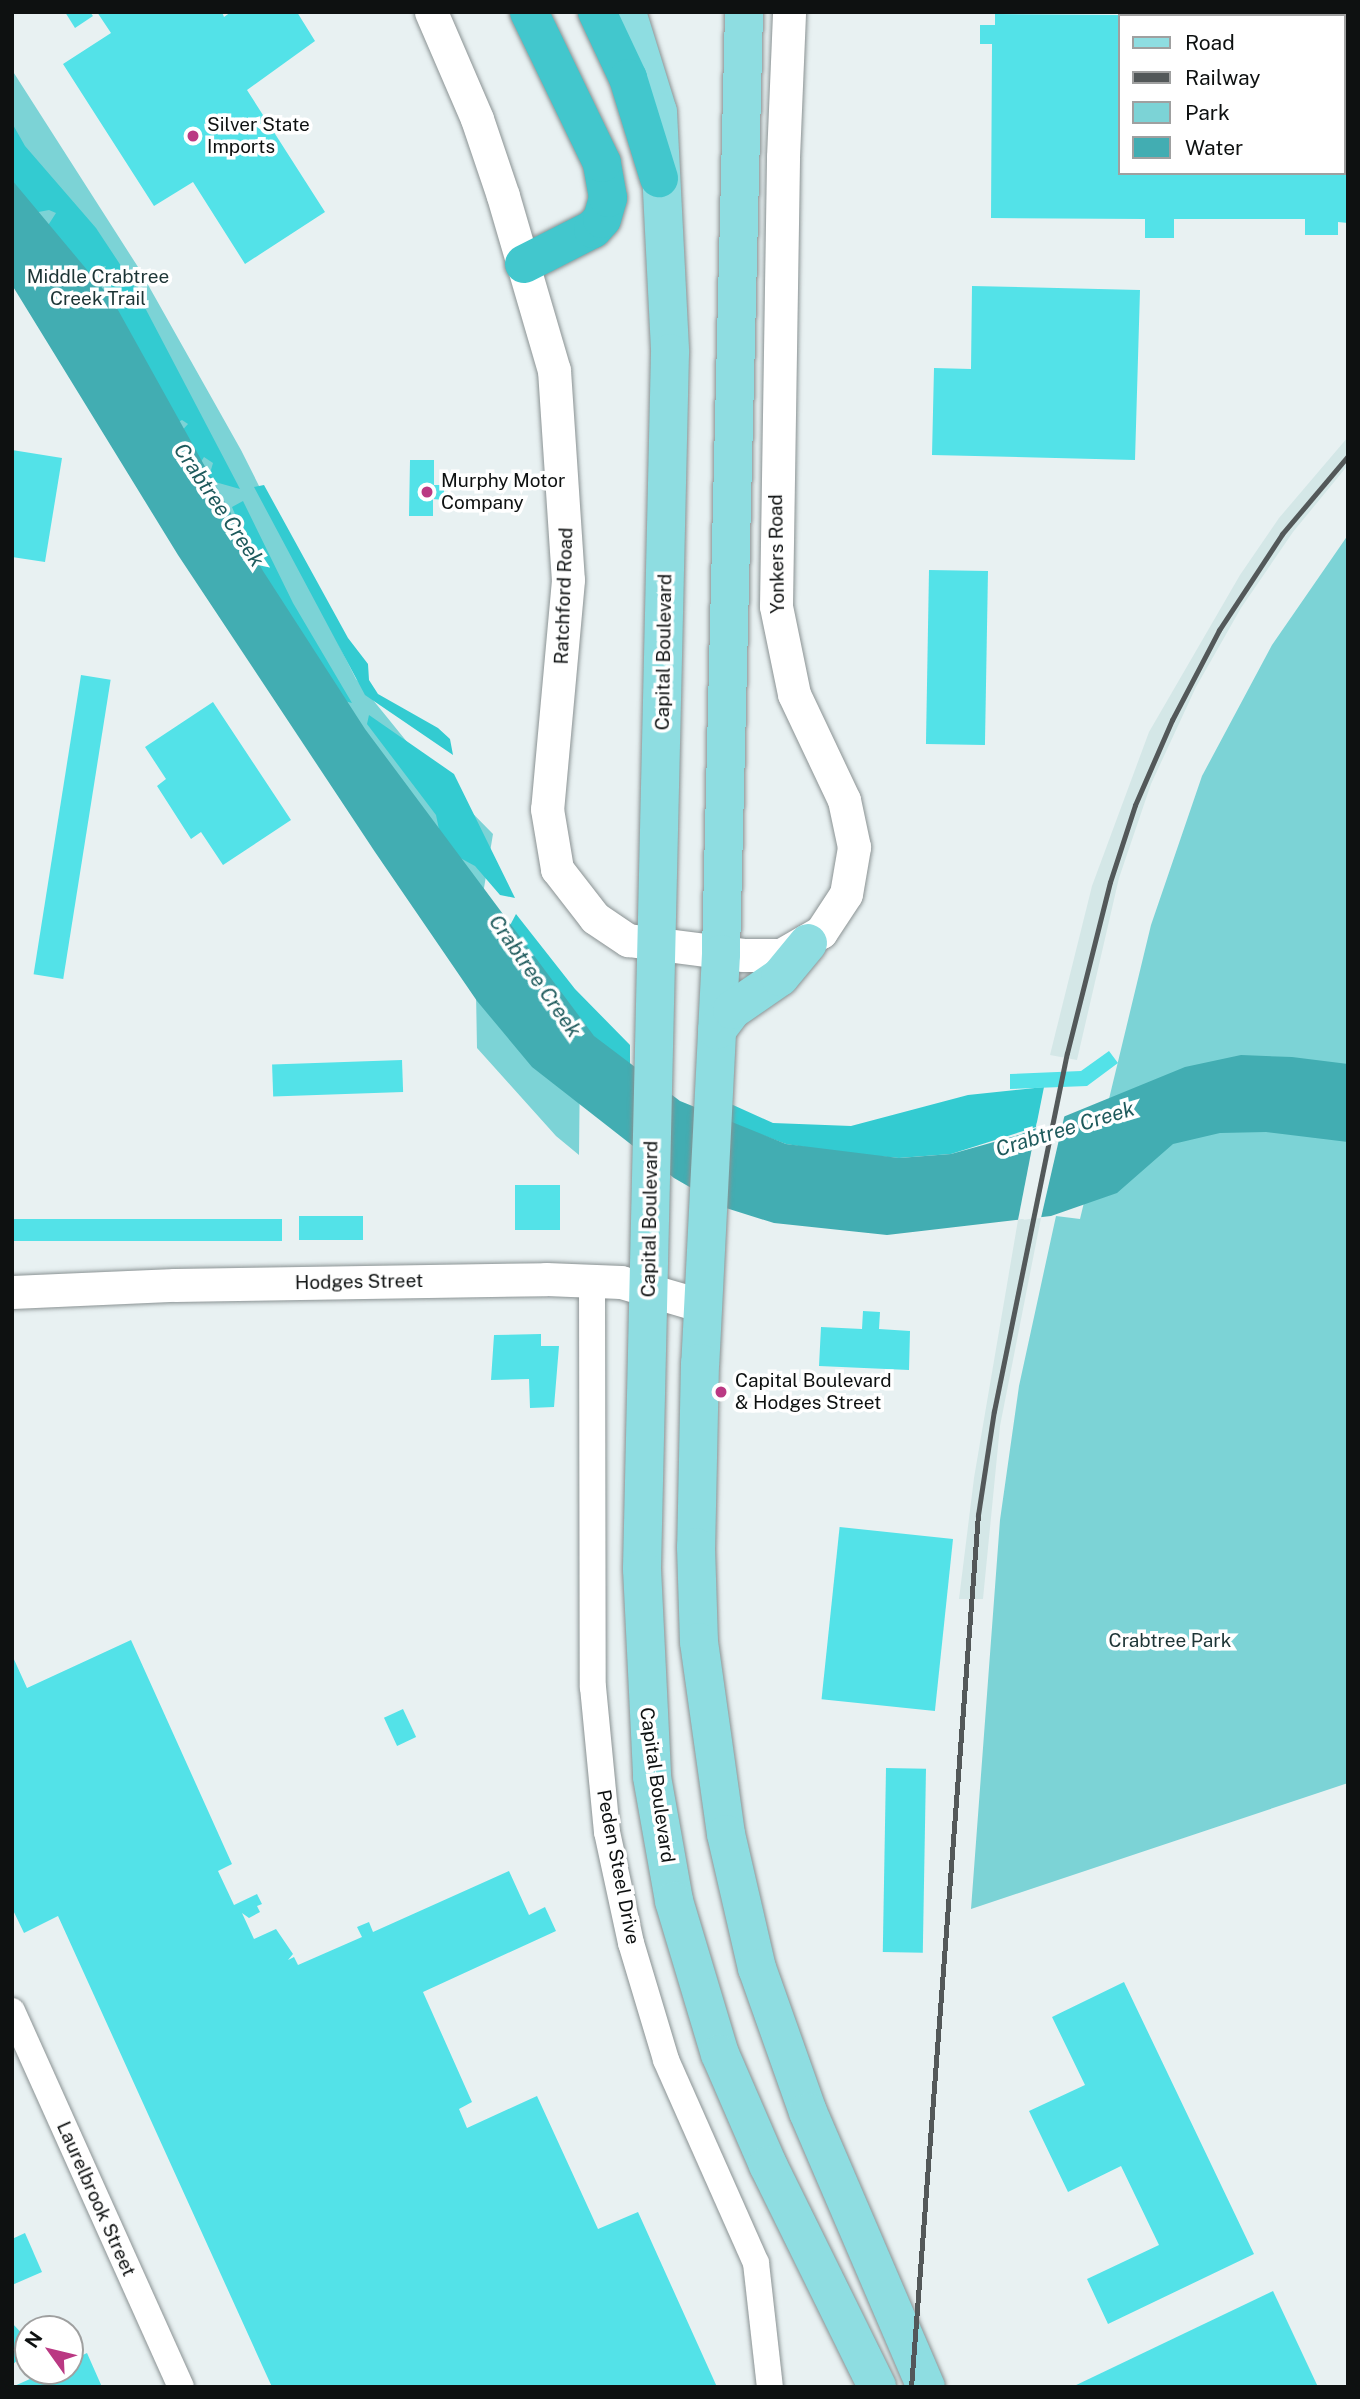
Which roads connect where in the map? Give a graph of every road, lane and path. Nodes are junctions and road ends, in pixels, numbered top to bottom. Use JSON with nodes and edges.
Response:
{"nodes":[{"id":1,"x":431,"y":12,"type":"edge"},
{"id":2,"x":529,"y":12,"type":"edge"},
{"id":3,"x":597,"y":12,"type":"edge"},
{"id":4,"x":627,"y":12,"type":"edge"},
{"id":5,"x":744,"y":12,"type":"edge"},
{"id":6,"x":789,"y":12,"type":"edge"},
{"id":7,"x":659,"y":178,"type":"junction"},
{"id":8,"x":524,"y":264,"type":"junction"},
{"id":9,"x":808,"y":943,"type":"junction"},
{"id":10,"x":688,"y":950,"type":"junction"},
{"id":11,"x":716,"y":1041,"type":"junction"},
{"id":12,"x":593,"y":1280,"type":"junction"},
{"id":13,"x":649,"y":1290,"type":"junction"},
{"id":14,"x":12,"y":1292,"type":"edge"},
{"id":15,"x":703,"y":1306,"type":"junction"},
{"id":16,"x":12,"y":2011,"type":"edge"},
{"id":17,"x":181,"y":2387,"type":"edge"},
{"id":18,"x":770,"y":2387,"type":"edge"},
{"id":19,"x":877,"y":2387,"type":"edge"},
{"id":20,"x":926,"y":2387,"type":"edge"}],
"edges":[{"from":1,"to":8,"type":"street","name":"Ratchford Road"},
{"from":2,"to":8,"type":"highway"},
{"from":3,"to":7,"type":"highway"},
{"from":4,"to":7,"type":"main road","name":"Capital Boulevard"},
{"from":5,"to":10,"type":"main road","name":"Capital Boulevard"},
{"from":6,"to":9,"type":"street","name":"Yonkers Road"},
{"from":7,"to":10,"type":"main road","name":"Capital Boulevard"},
{"from":8,"to":10,"type":"street","name":"Ratchford Road"},
{"from":9,"to":10,"type":"street","name":"Yonkers Road"},
{"from":9,"to":11,"type":"main road"},
{"from":10,"to":11,"type":"main road","name":"Capital Boulevard"},
{"from":10,"to":13,"type":"main road","name":"Capital Boulevard"},
{"from":11,"to":15,"type":"main road","name":"Capital Boulevard"},
{"from":12,"to":13,"type":"street","name":"Hodges Street"},
{"from":12,"to":14,"type":"street","name":"Hodges Street"},
{"from":12,"to":18,"type":"street","name":"Peden Steel Drive"},
{"from":13,"to":15,"type":"street","name":"Hodges Street"},
{"from":13,"to":19,"type":"main road","name":"Capital Boulevard"},
{"from":15,"to":20,"type":"main road","name":"Capital Boulevard"},
{"from":16,"to":17,"type":"street","name":"Laurelbrook Street"}]}
